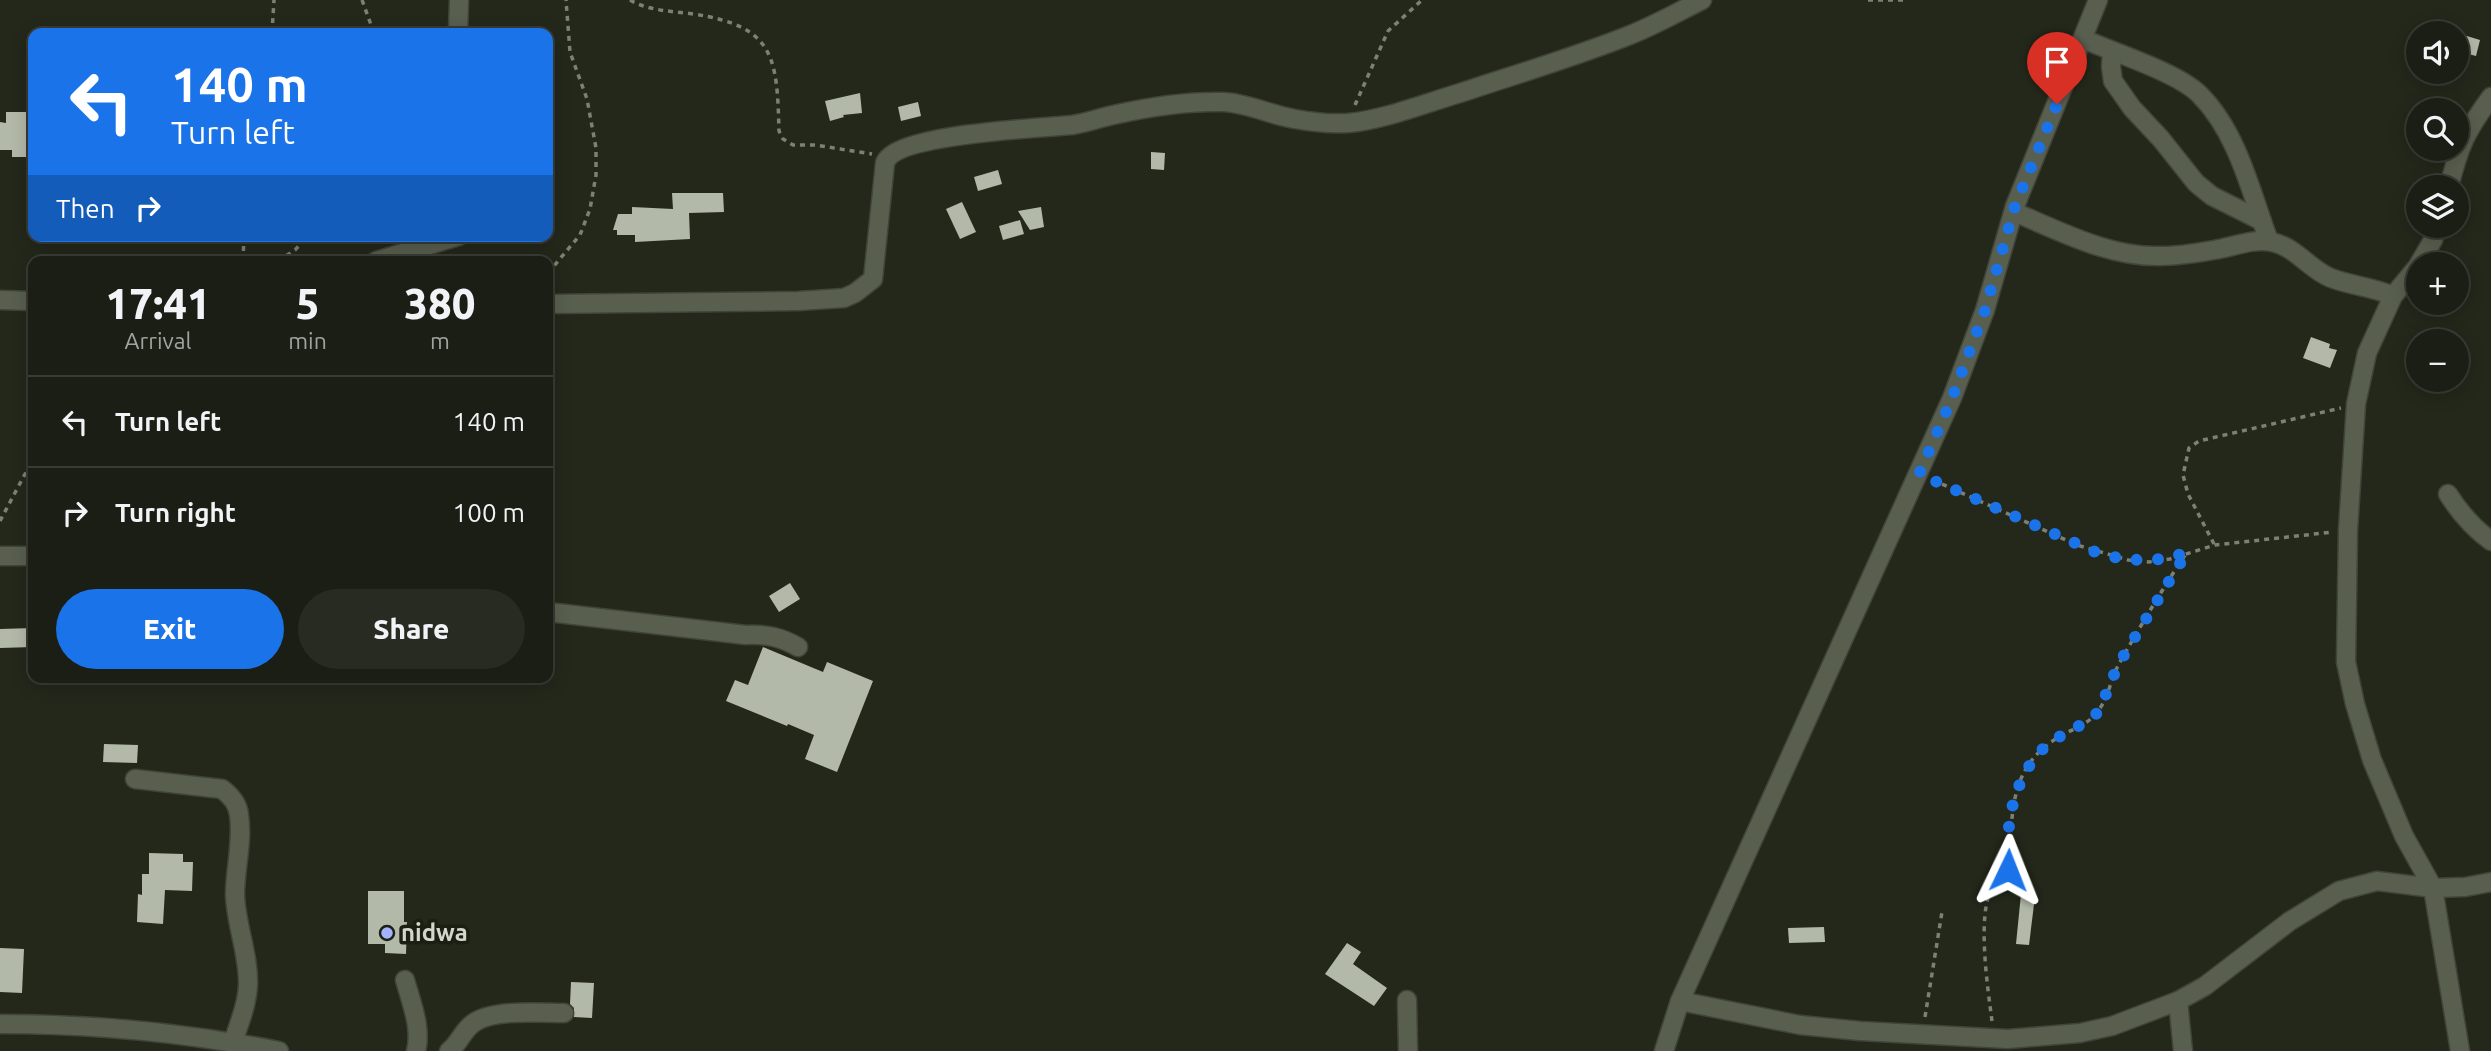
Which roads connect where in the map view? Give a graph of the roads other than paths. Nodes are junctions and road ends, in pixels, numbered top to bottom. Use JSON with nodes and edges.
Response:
{"nodes":[{"id":1,"x":459,"y":0,"type":"edge"},
{"id":2,"x":1702,"y":0,"type":"edge"},
{"id":3,"x":2098,"y":0,"type":"edge"},
{"id":4,"x":458,"y":28,"type":"edge"},
{"id":5,"x":2083,"y":39,"type":"junction"},
{"id":6,"x":2112,"y":52,"type":"junction"},
{"id":7,"x":2491,"y":97,"type":"edge"},
{"id":8,"x":2452,"y":175,"type":"edge"},
{"id":9,"x":2014,"y":212,"type":"junction"},
{"id":10,"x":2262,"y":221,"type":"junction"},
{"id":11,"x":2269,"y":241,"type":"junction"},
{"id":12,"x":439,"y":242,"type":"edge"},
{"id":13,"x":393,"y":256,"type":"edge"},
{"id":14,"x":2406,"y":280,"type":"edge"},
{"id":15,"x":2393,"y":296,"type":"junction"},
{"id":16,"x":0,"y":300,"type":"edge"},
{"id":17,"x":28,"y":301,"type":"edge"},
{"id":18,"x":553,"y":304,"type":"edge"},
{"id":19,"x":2448,"y":494,"type":"dead end"},
{"id":20,"x":2491,"y":541,"type":"edge"},
{"id":21,"x":0,"y":556,"type":"edge"},
{"id":22,"x":28,"y":556,"type":"edge"},
{"id":23,"x":553,"y":613,"type":"edge"},
{"id":24,"x":798,"y":647,"type":"dead end"},
{"id":25,"x":135,"y":779,"type":"dead end"},
{"id":26,"x":2491,"y":882,"type":"edge"},
{"id":27,"x":2433,"y":888,"type":"junction"},
{"id":28,"x":405,"y":980,"type":"dead end"},
{"id":29,"x":1408,"y":1000,"type":"dead end"},
{"id":30,"x":1680,"y":1001,"type":"junction"},
{"id":31,"x":2178,"y":1001,"type":"junction"},
{"id":32,"x":564,"y":1013,"type":"dead end"},
{"id":33,"x":0,"y":1024,"type":"edge"},
{"id":34,"x":233,"y":1042,"type":"junction"},
{"id":35,"x":1996,"y":1043,"type":"edge"},
{"id":36,"x":207,"y":1045,"type":"edge"},
{"id":37,"x":279,"y":1051,"type":"edge"},
{"id":38,"x":416,"y":1051,"type":"edge"},
{"id":39,"x":449,"y":1051,"type":"edge"},
{"id":40,"x":1408,"y":1051,"type":"edge"},
{"id":41,"x":1664,"y":1051,"type":"edge"},
{"id":42,"x":2183,"y":1051,"type":"edge"},
{"id":43,"x":2460,"y":1051,"type":"edge"}],
"edges":[{"from":1,"to":4,"type":"street"},
{"from":2,"to":18,"type":"street"},
{"from":3,"to":5,"type":"street"},
{"from":5,"to":6,"type":"street"},
{"from":5,"to":9,"type":"street"},
{"from":6,"to":10,"type":"street"},
{"from":6,"to":10,"type":"street"},
{"from":7,"to":8,"type":"street"},
{"from":9,"to":11,"type":"street"},
{"from":9,"to":30,"type":"street"},
{"from":10,"to":11,"type":"street"},
{"from":11,"to":15,"type":"street"},
{"from":12,"to":13,"type":"street"},
{"from":14,"to":15,"type":"street"},
{"from":15,"to":27,"type":"street"},
{"from":16,"to":17,"type":"street"},
{"from":19,"to":20,"type":"street"},
{"from":21,"to":22,"type":"street"},
{"from":23,"to":24,"type":"street"},
{"from":25,"to":34,"type":"street"},
{"from":26,"to":27,"type":"street"},
{"from":27,"to":31,"type":"street"},
{"from":27,"to":43,"type":"street"},
{"from":28,"to":38,"type":"street"},
{"from":29,"to":40,"type":"street"},
{"from":30,"to":35,"type":"street"},
{"from":30,"to":41,"type":"street"},
{"from":31,"to":35,"type":"street"},
{"from":31,"to":42,"type":"street"},
{"from":32,"to":39,"type":"street"},
{"from":33,"to":36,"type":"street"},
{"from":34,"to":36,"type":"street"},
{"from":34,"to":37,"type":"street"}]}
